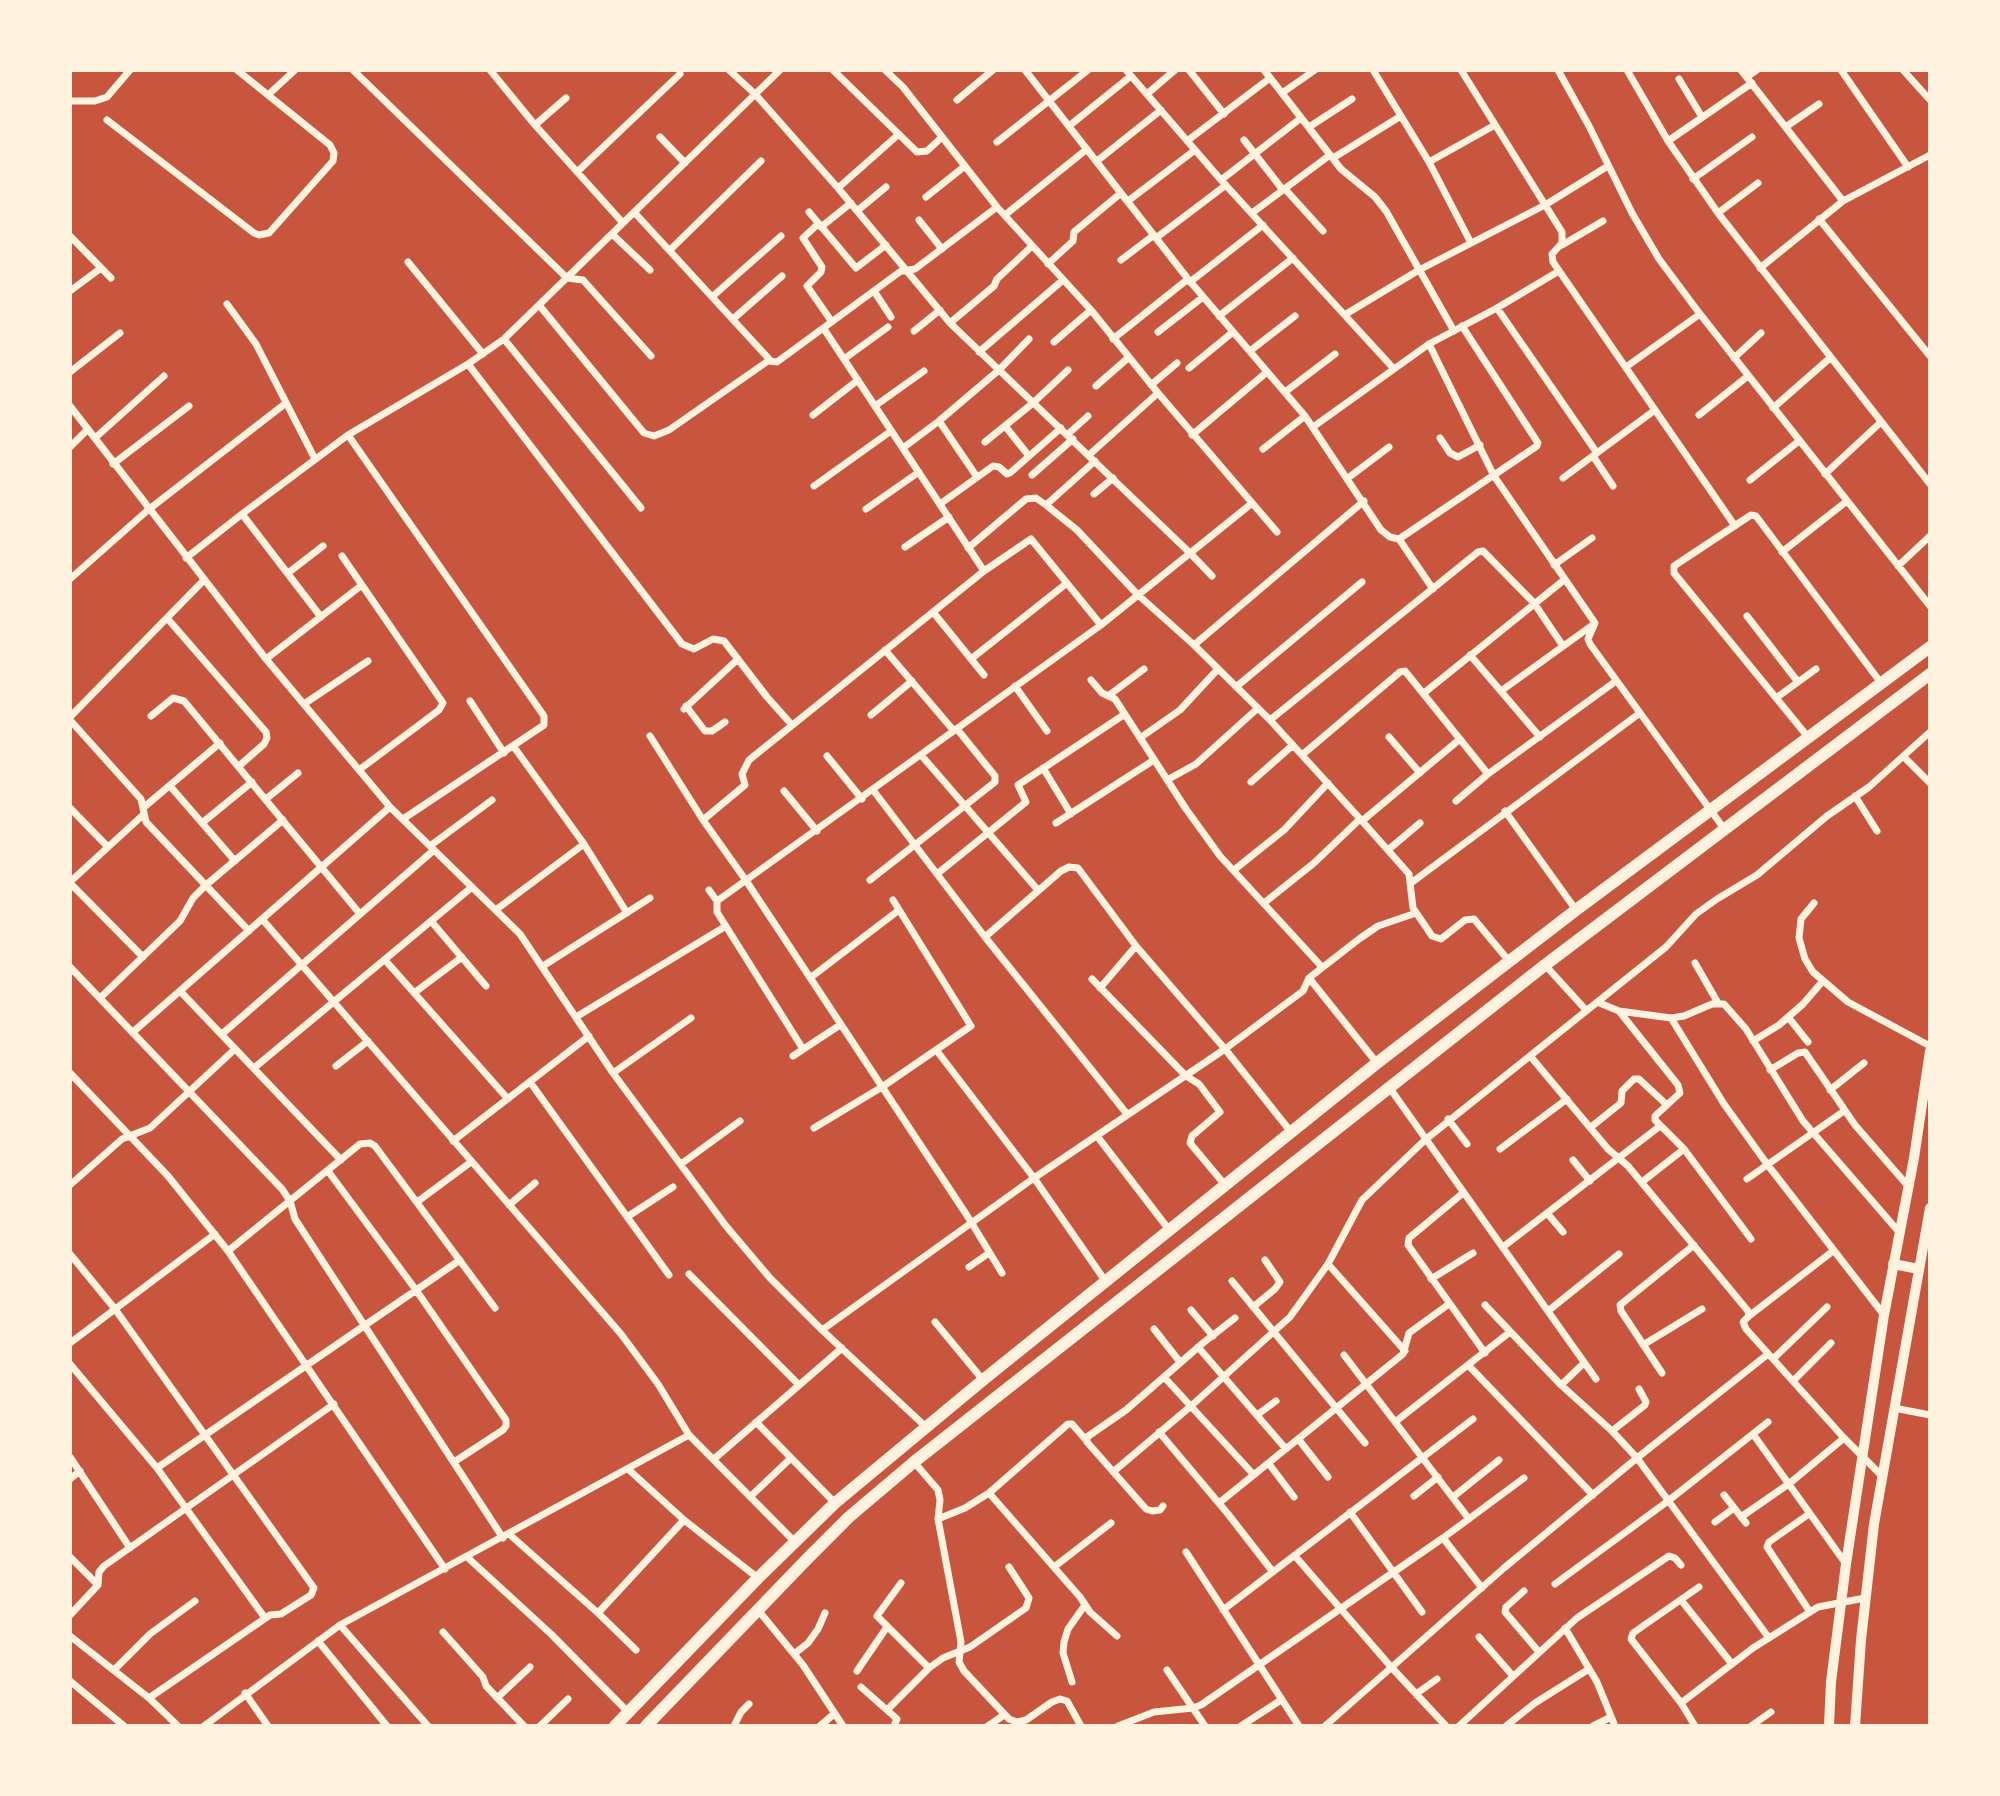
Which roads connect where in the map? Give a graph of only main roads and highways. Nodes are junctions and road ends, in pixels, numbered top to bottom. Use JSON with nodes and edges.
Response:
{"nodes":[{"id":1,"x":1930,"y":647,"type":"edge"},
{"id":2,"x":1930,"y":674,"type":"edge"},
{"id":3,"x":1758,"y":775,"type":"junction"},
{"id":4,"x":1773,"y":794,"type":"junction"},
{"id":5,"x":615,"y":1726,"type":"edge"},
{"id":6,"x":646,"y":1726,"type":"edge"}],
"edges":[{"from":1,"to":3,"type":"main road"},
{"from":2,"to":4,"type":"main road"},
{"from":3,"to":4,"type":"main road"},
{"from":3,"to":5,"type":"main road"},
{"from":4,"to":6,"type":"main road"}]}
